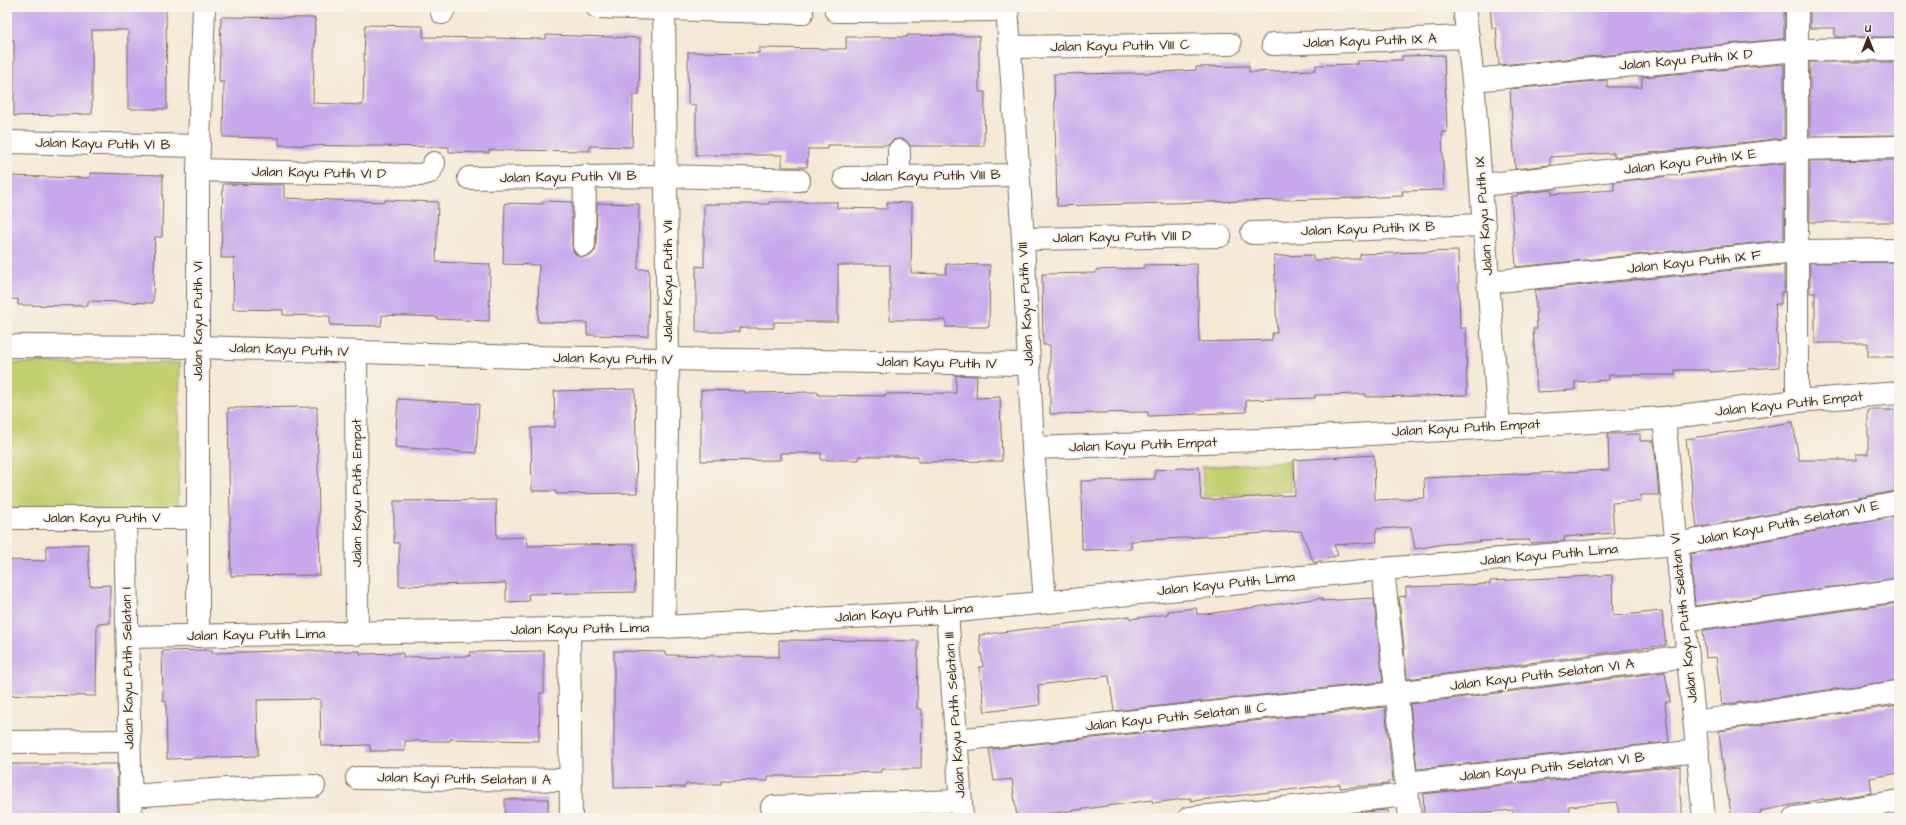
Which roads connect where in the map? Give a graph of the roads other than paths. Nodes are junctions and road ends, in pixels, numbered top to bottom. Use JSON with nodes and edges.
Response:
{"nodes":[{"id":1,"x":204,"y":7,"type":"edge"},
{"id":2,"x":596,"y":7,"type":"edge"},
{"id":3,"x":1464,"y":7,"type":"edge"},
{"id":4,"x":1797,"y":7,"type":"edge"},
{"id":5,"x":664,"y":8,"type":"edge"},
{"id":6,"x":1007,"y":8,"type":"edge"},
{"id":7,"x":836,"y":11,"type":"dead end"},
{"id":8,"x":802,"y":13,"type":"dead end"},
{"id":9,"x":1468,"y":37,"type":"junction"},
{"id":10,"x":1230,"y":44,"type":"dead end"},
{"id":11,"x":1273,"y":44,"type":"dead end"},
{"id":12,"x":1010,"y":47,"type":"junction"},
{"id":13,"x":1899,"y":49,"type":"edge"},
{"id":14,"x":1797,"y":50,"type":"junction"},
{"id":15,"x":1473,"y":80,"type":"junction"},
{"id":16,"x":7,"y":142,"type":"edge"},
{"id":17,"x":199,"y":146,"type":"junction"},
{"id":18,"x":1899,"y":147,"type":"edge"},
{"id":19,"x":1797,"y":149,"type":"junction"},
{"id":20,"x":899,"y":151,"type":"dead end"},
{"id":21,"x":434,"y":163,"type":"dead end"},
{"id":22,"x":198,"y":170,"type":"junction"},
{"id":23,"x":1017,"y":175,"type":"junction"},
{"id":24,"x":585,"y":176,"type":"junction"},
{"id":25,"x":667,"y":176,"type":"junction"},
{"id":26,"x":899,"y":176,"type":"junction"},
{"id":27,"x":469,"y":178,"type":"dead end"},
{"id":28,"x":845,"y":178,"type":"dead end"},
{"id":29,"x":799,"y":180,"type":"dead end"},
{"id":30,"x":1482,"y":185,"type":"junction"},
{"id":31,"x":1484,"y":225,"type":"junction"},
{"id":32,"x":1252,"y":233,"type":"dead end"},
{"id":33,"x":1220,"y":236,"type":"dead end"},
{"id":34,"x":1023,"y":239,"type":"junction"},
{"id":35,"x":584,"y":245,"type":"dead end"},
{"id":36,"x":1899,"y":250,"type":"edge"},
{"id":37,"x":1797,"y":251,"type":"junction"},
{"id":38,"x":1489,"y":282,"type":"junction"},
{"id":39,"x":7,"y":346,"type":"edge"},
{"id":40,"x":198,"y":347,"type":"junction"},
{"id":41,"x":356,"y":352,"type":"junction"},
{"id":42,"x":668,"y":360,"type":"junction"},
{"id":43,"x":1029,"y":364,"type":"junction"},
{"id":44,"x":1899,"y":393,"type":"edge"},
{"id":45,"x":1797,"y":401,"type":"junction"},
{"id":46,"x":1664,"y":418,"type":"junction"},
{"id":47,"x":1499,"y":426,"type":"junction"},
{"id":48,"x":1033,"y":448,"type":"junction"},
{"id":49,"x":1899,"y":503,"type":"edge"},
{"id":50,"x":7,"y":518,"type":"edge"},
{"id":51,"x":125,"y":518,"type":"junction"},
{"id":52,"x":198,"y":518,"type":"junction"},
{"id":53,"x":1677,"y":544,"type":"junction"},
{"id":54,"x":1383,"y":569,"type":"junction"},
{"id":55,"x":1899,"y":590,"type":"edge"},
{"id":56,"x":1045,"y":602,"type":"junction"},
{"id":57,"x":947,"y":612,"type":"junction"},
{"id":58,"x":1684,"y":620,"type":"junction"},
{"id":59,"x":664,"y":627,"type":"junction"},
{"id":60,"x":569,"y":629,"type":"junction"},
{"id":61,"x":357,"y":634,"type":"junction"},
{"id":62,"x":198,"y":636,"type":"junction"},
{"id":63,"x":128,"y":638,"type":"junction"},
{"id":64,"x":1688,"y":656,"type":"junction"},
{"id":65,"x":1899,"y":692,"type":"edge"},
{"id":66,"x":1396,"y":694,"type":"junction"},
{"id":67,"x":1695,"y":722,"type":"junction"},
{"id":68,"x":957,"y":740,"type":"junction"},
{"id":69,"x":130,"y":741,"type":"junction"},
{"id":70,"x":7,"y":742,"type":"edge"},
{"id":71,"x":1698,"y":751,"type":"junction"},
{"id":72,"x":357,"y":778,"type":"dead end"},
{"id":73,"x":570,"y":780,"type":"junction"},
{"id":74,"x":314,"y":786,"type":"dead end"},
{"id":75,"x":1406,"y":789,"type":"junction"},
{"id":76,"x":131,"y":796,"type":"junction"},
{"id":77,"x":1899,"y":802,"type":"edge"},
{"id":78,"x":772,"y":806,"type":"dead end"},
{"id":79,"x":962,"y":810,"type":"edge"},
{"id":80,"x":131,"y":818,"type":"edge"},
{"id":81,"x":571,"y":818,"type":"edge"},
{"id":82,"x":1189,"y":818,"type":"edge"},
{"id":83,"x":1410,"y":818,"type":"edge"},
{"id":84,"x":1704,"y":818,"type":"edge"},
{"id":85,"x":1795,"y":818,"type":"edge"}],
"edges":[{"from":1,"to":17,"type":"street","name":"Jalan Kayu Putih VI"},
{"from":2,"to":5,"type":"street"},
{"from":3,"to":9,"type":"street","name":"Jalan Kayu Putih IX"},
{"from":4,"to":14,"type":"street"},
{"from":5,"to":8,"type":"street"},
{"from":5,"to":25,"type":"street","name":"Jalan Kayu Putih VII"},
{"from":6,"to":7,"type":"street"},
{"from":6,"to":12,"type":"street","name":"Jalan Kayu Putih VIII"},
{"from":9,"to":11,"type":"street","name":"Jalan Kayu Putih IX A"},
{"from":9,"to":15,"type":"street","name":"Jalan Kayu Putih IX"},
{"from":10,"to":12,"type":"street","name":"Jalan Kayu Putih VIII C"},
{"from":12,"to":23,"type":"street","name":"Jalan Kayu Putih VIII"},
{"from":13,"to":14,"type":"street","name":"Jalan Kayu Putih IX D"},
{"from":14,"to":15,"type":"street","name":"Jalan Kayu Putih IX D"},
{"from":14,"to":19,"type":"street"},
{"from":15,"to":30,"type":"street","name":"Jalan Kayu Putih IX"},
{"from":16,"to":17,"type":"street","name":"Jalan Kayu Putih VI B"},
{"from":17,"to":22,"type":"street","name":"Jalan Kayu Putih VI"},
{"from":18,"to":19,"type":"street","name":"Jalan Kayu Putih IX E"},
{"from":19,"to":30,"type":"street","name":"Jalan Kayu Putih IX E"},
{"from":19,"to":37,"type":"street"},
{"from":20,"to":26,"type":"street"},
{"from":21,"to":22,"type":"street","name":"Jalan Kayu Putih VI D"},
{"from":22,"to":40,"type":"street","name":"Jalan Kayu Putih VI"},
{"from":23,"to":26,"type":"street","name":"Jalan Kayu Putih VIII B"},
{"from":23,"to":34,"type":"street","name":"Jalan Kayu Putih VIII"},
{"from":24,"to":25,"type":"street","name":"Jalan Kayu Putih VII B"},
{"from":24,"to":27,"type":"street","name":"Jalan Kayu Putih VII B"},
{"from":24,"to":35,"type":"street"},
{"from":25,"to":29,"type":"street","name":"Jalan Kayu Putih VII B"},
{"from":25,"to":42,"type":"street","name":"Jalan Kayu Putih VII"},
{"from":26,"to":28,"type":"street","name":"Jalan Kayu Putih VIII B"},
{"from":30,"to":31,"type":"street","name":"Jalan Kayu Putih IX"},
{"from":31,"to":32,"type":"street","name":"Jalan Kayu Putih IX B"},
{"from":31,"to":38,"type":"street","name":"Jalan Kayu Putih IX"},
{"from":33,"to":34,"type":"street","name":"Jalan Kayu Putih VIII D"},
{"from":34,"to":43,"type":"street","name":"Jalan Kayu Putih VIII"},
{"from":36,"to":37,"type":"street","name":"Jalan Kayu Putih IX F"},
{"from":37,"to":38,"type":"street","name":"Jalan Kayu Putih IX F"},
{"from":37,"to":45,"type":"street"},
{"from":38,"to":47,"type":"street","name":"Jalan Kayu Putih IX"},
{"from":39,"to":40,"type":"street"},
{"from":40,"to":41,"type":"street","name":"Jalan Kayu Putih IV"},
{"from":40,"to":52,"type":"street","name":"Jalan Kayu Putih VI"},
{"from":41,"to":42,"type":"street","name":"Jalan Kayu Putih IV"},
{"from":41,"to":61,"type":"street","name":"Jalan Kayu Putih Empat"},
{"from":42,"to":43,"type":"street","name":"Jalan Kayu Putih IV"},
{"from":42,"to":59,"type":"street","name":"Jalan Kayu Putih VII"},
{"from":43,"to":48,"type":"street","name":"Jalan Kayu Putih VIII"},
{"from":44,"to":45,"type":"street","name":"Jalan Kayu Putih Empat"},
{"from":45,"to":46,"type":"street","name":"Jalan Kayu Putih Empat"},
{"from":46,"to":47,"type":"street","name":"Jalan Kayu Putih Empat"},
{"from":46,"to":53,"type":"street","name":"Jalan Kayu Putih Selatan VI"},
{"from":47,"to":48,"type":"street","name":"Jalan Kayu Putih Empat"},
{"from":48,"to":56,"type":"street","name":"Jalan Kayu Putih VIII"},
{"from":49,"to":53,"type":"street","name":"Jalan Kayu Putih Selatan VI E"},
{"from":50,"to":51,"type":"street","name":"Jalan Kayu Putih V"},
{"from":51,"to":52,"type":"street","name":"Jalan Kayu Putih V"},
{"from":51,"to":63,"type":"street","name":"Jalan Kayu Putih Selatan I"},
{"from":52,"to":62,"type":"street","name":"Jalan Kayu Putih VI"},
{"from":53,"to":54,"type":"street","name":"Jalan Kayu Putih Lima"},
{"from":53,"to":58,"type":"street","name":"Jalan Kayu Putih Selatan VI"},
{"from":54,"to":56,"type":"street","name":"Jalan Kayu Putih Lima"},
{"from":54,"to":66,"type":"street"},
{"from":55,"to":58,"type":"street"},
{"from":56,"to":57,"type":"street","name":"Jalan Kayu Putih Lima"},
{"from":57,"to":59,"type":"street","name":"Jalan Kayu Putih Lima"},
{"from":57,"to":68,"type":"street","name":"Jalan Kayu Putih Selatan III"},
{"from":58,"to":64,"type":"street","name":"Jalan Kayu Putih Selatan VI"},
{"from":59,"to":60,"type":"street","name":"Jalan Kayu Putih Lima"},
{"from":60,"to":61,"type":"street","name":"Jalan Kayu Putih Lima"},
{"from":60,"to":73,"type":"street"},
{"from":61,"to":62,"type":"street","name":"Jalan Kayu Putih Lima"},
{"from":62,"to":63,"type":"street","name":"Jalan Kayu Putih Lima"},
{"from":63,"to":69,"type":"street","name":"Jalan Kayu Putih Selatan I"},
{"from":64,"to":66,"type":"street","name":"Jalan Kayu Putih Selatan VI A"},
{"from":64,"to":67,"type":"street","name":"Jalan Kayu Putih Selatan VI"},
{"from":65,"to":67,"type":"street"},
{"from":66,"to":68,"type":"street","name":"Jalan Kayu Putih Selatan III C"},
{"from":66,"to":75,"type":"street"},
{"from":67,"to":71,"type":"street","name":"Jalan Kayu Putih Selatan VI"},
{"from":68,"to":79,"type":"street","name":"Jalan Kayu Putih Selatan III"},
{"from":69,"to":70,"type":"street"},
{"from":69,"to":76,"type":"street","name":"Jalan Kayu Putih Selatan I"},
{"from":71,"to":75,"type":"street","name":"Jalan Kayu Putih Selatan VI B"},
{"from":71,"to":84,"type":"street","name":"Jalan Kayu Putih Selatan VI"},
{"from":72,"to":73,"type":"street","name":"Jalan Kayi Putih Selatan II A"},
{"from":73,"to":81,"type":"street"},
{"from":74,"to":76,"type":"street"},
{"from":75,"to":82,"type":"street","name":"Jalan Kayu Putih Selatan VI B"},
{"from":75,"to":83,"type":"street"},
{"from":76,"to":80,"type":"street","name":"Jalan Kayu Putih Selatan I"},
{"from":77,"to":85,"type":"street"},
{"from":78,"to":79,"type":"street"}]}
